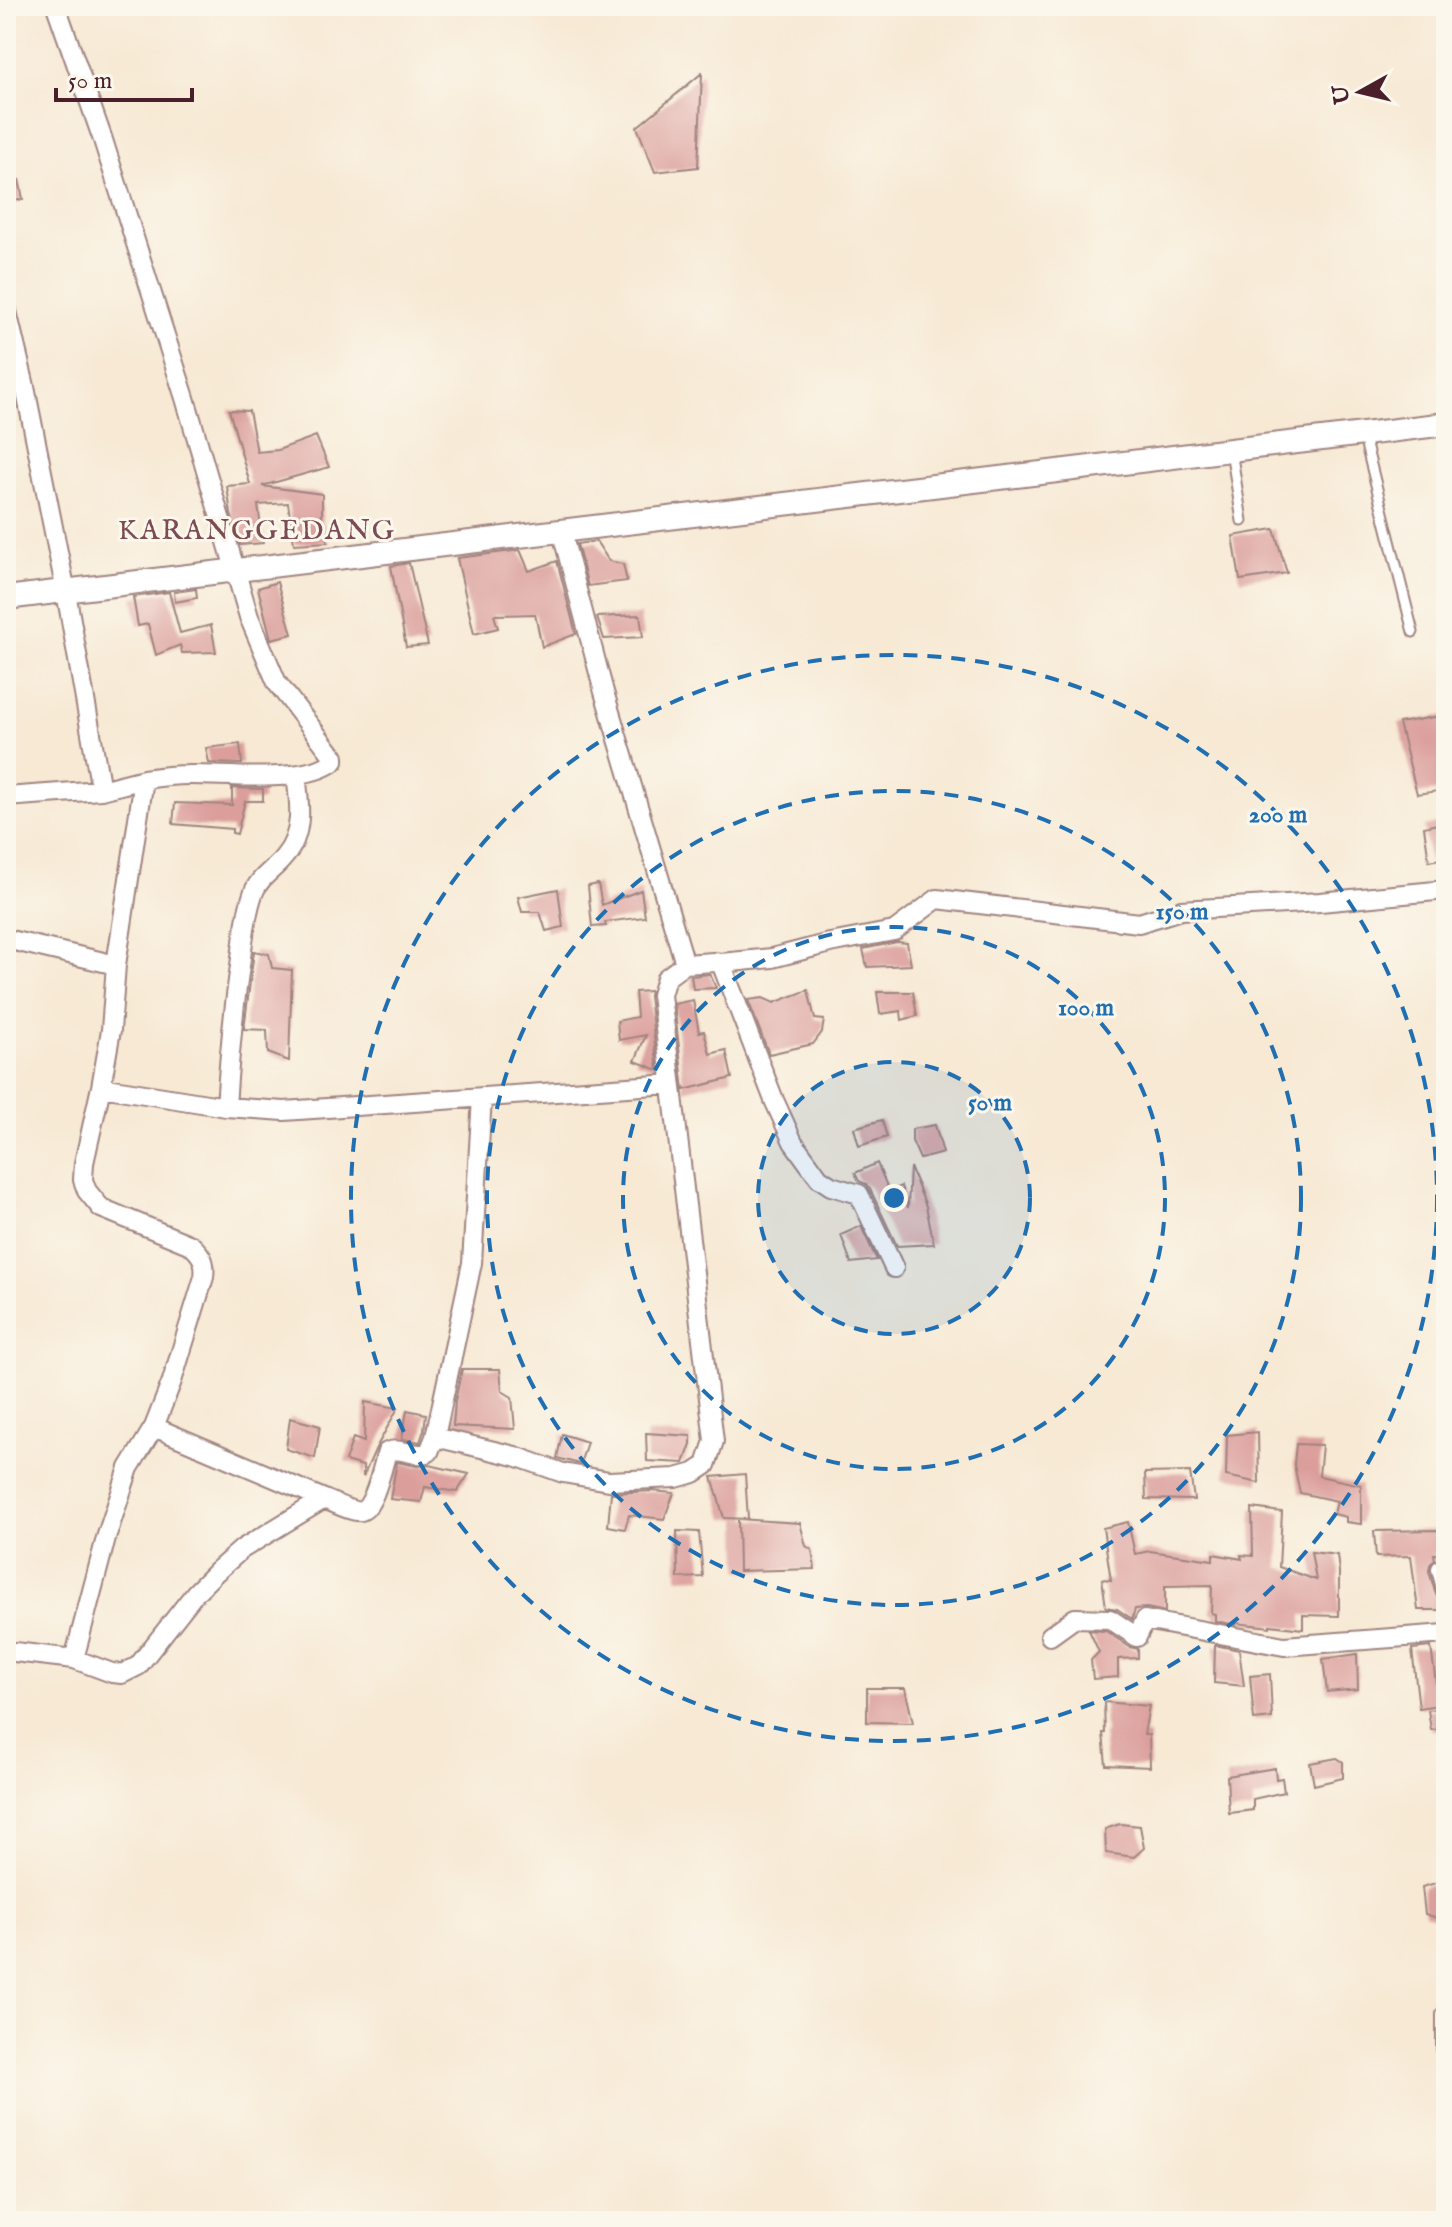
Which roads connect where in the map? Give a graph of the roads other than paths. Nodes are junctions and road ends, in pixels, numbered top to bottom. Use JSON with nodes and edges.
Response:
{"nodes":[{"id":1,"x":56,"y":6,"type":"edge"},
{"id":2,"x":6,"y":307,"type":"edge"},
{"id":3,"x":1446,"y":424,"type":"edge"},
{"id":4,"x":1363,"y":433,"type":"junction"},
{"id":5,"x":1231,"y":450,"type":"junction"},
{"id":6,"x":1242,"y":521,"type":"dead end"},
{"id":7,"x":561,"y":529,"type":"junction"},
{"id":8,"x":235,"y":571,"type":"junction"},
{"id":9,"x":66,"y":592,"type":"junction"},
{"id":10,"x":6,"y":598,"type":"edge"},
{"id":11,"x":1413,"y":632,"type":"dead end"},
{"id":12,"x":296,"y":775,"type":"junction"},
{"id":13,"x":144,"y":779,"type":"junction"},
{"id":14,"x":101,"y":790,"type":"junction"},
{"id":15,"x":6,"y":797,"type":"edge"},
{"id":16,"x":1446,"y":890,"type":"edge"},
{"id":17,"x":6,"y":939,"type":"edge"},
{"id":18,"x":721,"y":963,"type":"junction"},
{"id":19,"x":685,"y":964,"type":"junction"},
{"id":20,"x":116,"y":965,"type":"junction"},
{"id":21,"x":671,"y":1084,"type":"junction"},
{"id":22,"x":101,"y":1087,"type":"junction"},
{"id":23,"x":482,"y":1097,"type":"junction"},
{"id":24,"x":226,"y":1107,"type":"junction"},
{"id":25,"x":894,"y":1268,"type":"dead end"},
{"id":26,"x":154,"y":1427,"type":"junction"},
{"id":27,"x":435,"y":1437,"type":"junction"},
{"id":28,"x":324,"y":1499,"type":"junction"},
{"id":29,"x":1441,"y":1569,"type":"dead end"},
{"id":30,"x":1446,"y":1588,"type":"edge"},
{"id":31,"x":1446,"y":1634,"type":"edge"},
{"id":32,"x":1050,"y":1636,"type":"dead end"},
{"id":33,"x":6,"y":1651,"type":"edge"},
{"id":34,"x":74,"y":1659,"type":"junction"},
{"id":35,"x":1446,"y":2015,"type":"edge"},
{"id":36,"x":1446,"y":2060,"type":"edge"}],
"edges":[{"from":1,"to":8,"type":"street"},
{"from":2,"to":9,"type":"street"},
{"from":3,"to":4,"type":"street"},
{"from":4,"to":5,"type":"street"},
{"from":4,"to":11,"type":"lane"},
{"from":5,"to":6,"type":"lane"},
{"from":5,"to":7,"type":"street"},
{"from":7,"to":8,"type":"street"},
{"from":7,"to":19,"type":"street"},
{"from":8,"to":9,"type":"street"},
{"from":8,"to":12,"type":"street"},
{"from":9,"to":10,"type":"street"},
{"from":9,"to":14,"type":"street"},
{"from":12,"to":13,"type":"street"},
{"from":12,"to":24,"type":"street"},
{"from":13,"to":14,"type":"street"},
{"from":13,"to":20,"type":"street"},
{"from":14,"to":15,"type":"street"},
{"from":16,"to":18,"type":"street"},
{"from":17,"to":20,"type":"street"},
{"from":18,"to":19,"type":"street"},
{"from":18,"to":25,"type":"street"},
{"from":19,"to":21,"type":"street"},
{"from":20,"to":22,"type":"street"},
{"from":21,"to":23,"type":"street"},
{"from":21,"to":27,"type":"street"},
{"from":22,"to":24,"type":"street"},
{"from":22,"to":26,"type":"street"},
{"from":23,"to":24,"type":"street"},
{"from":23,"to":27,"type":"street"},
{"from":26,"to":28,"type":"street"},
{"from":26,"to":34,"type":"street"},
{"from":27,"to":28,"type":"street"},
{"from":28,"to":34,"type":"street"},
{"from":29,"to":30,"type":"street"},
{"from":31,"to":32,"type":"street"},
{"from":33,"to":34,"type":"street"},
{"from":35,"to":36,"type":"street"}]}
